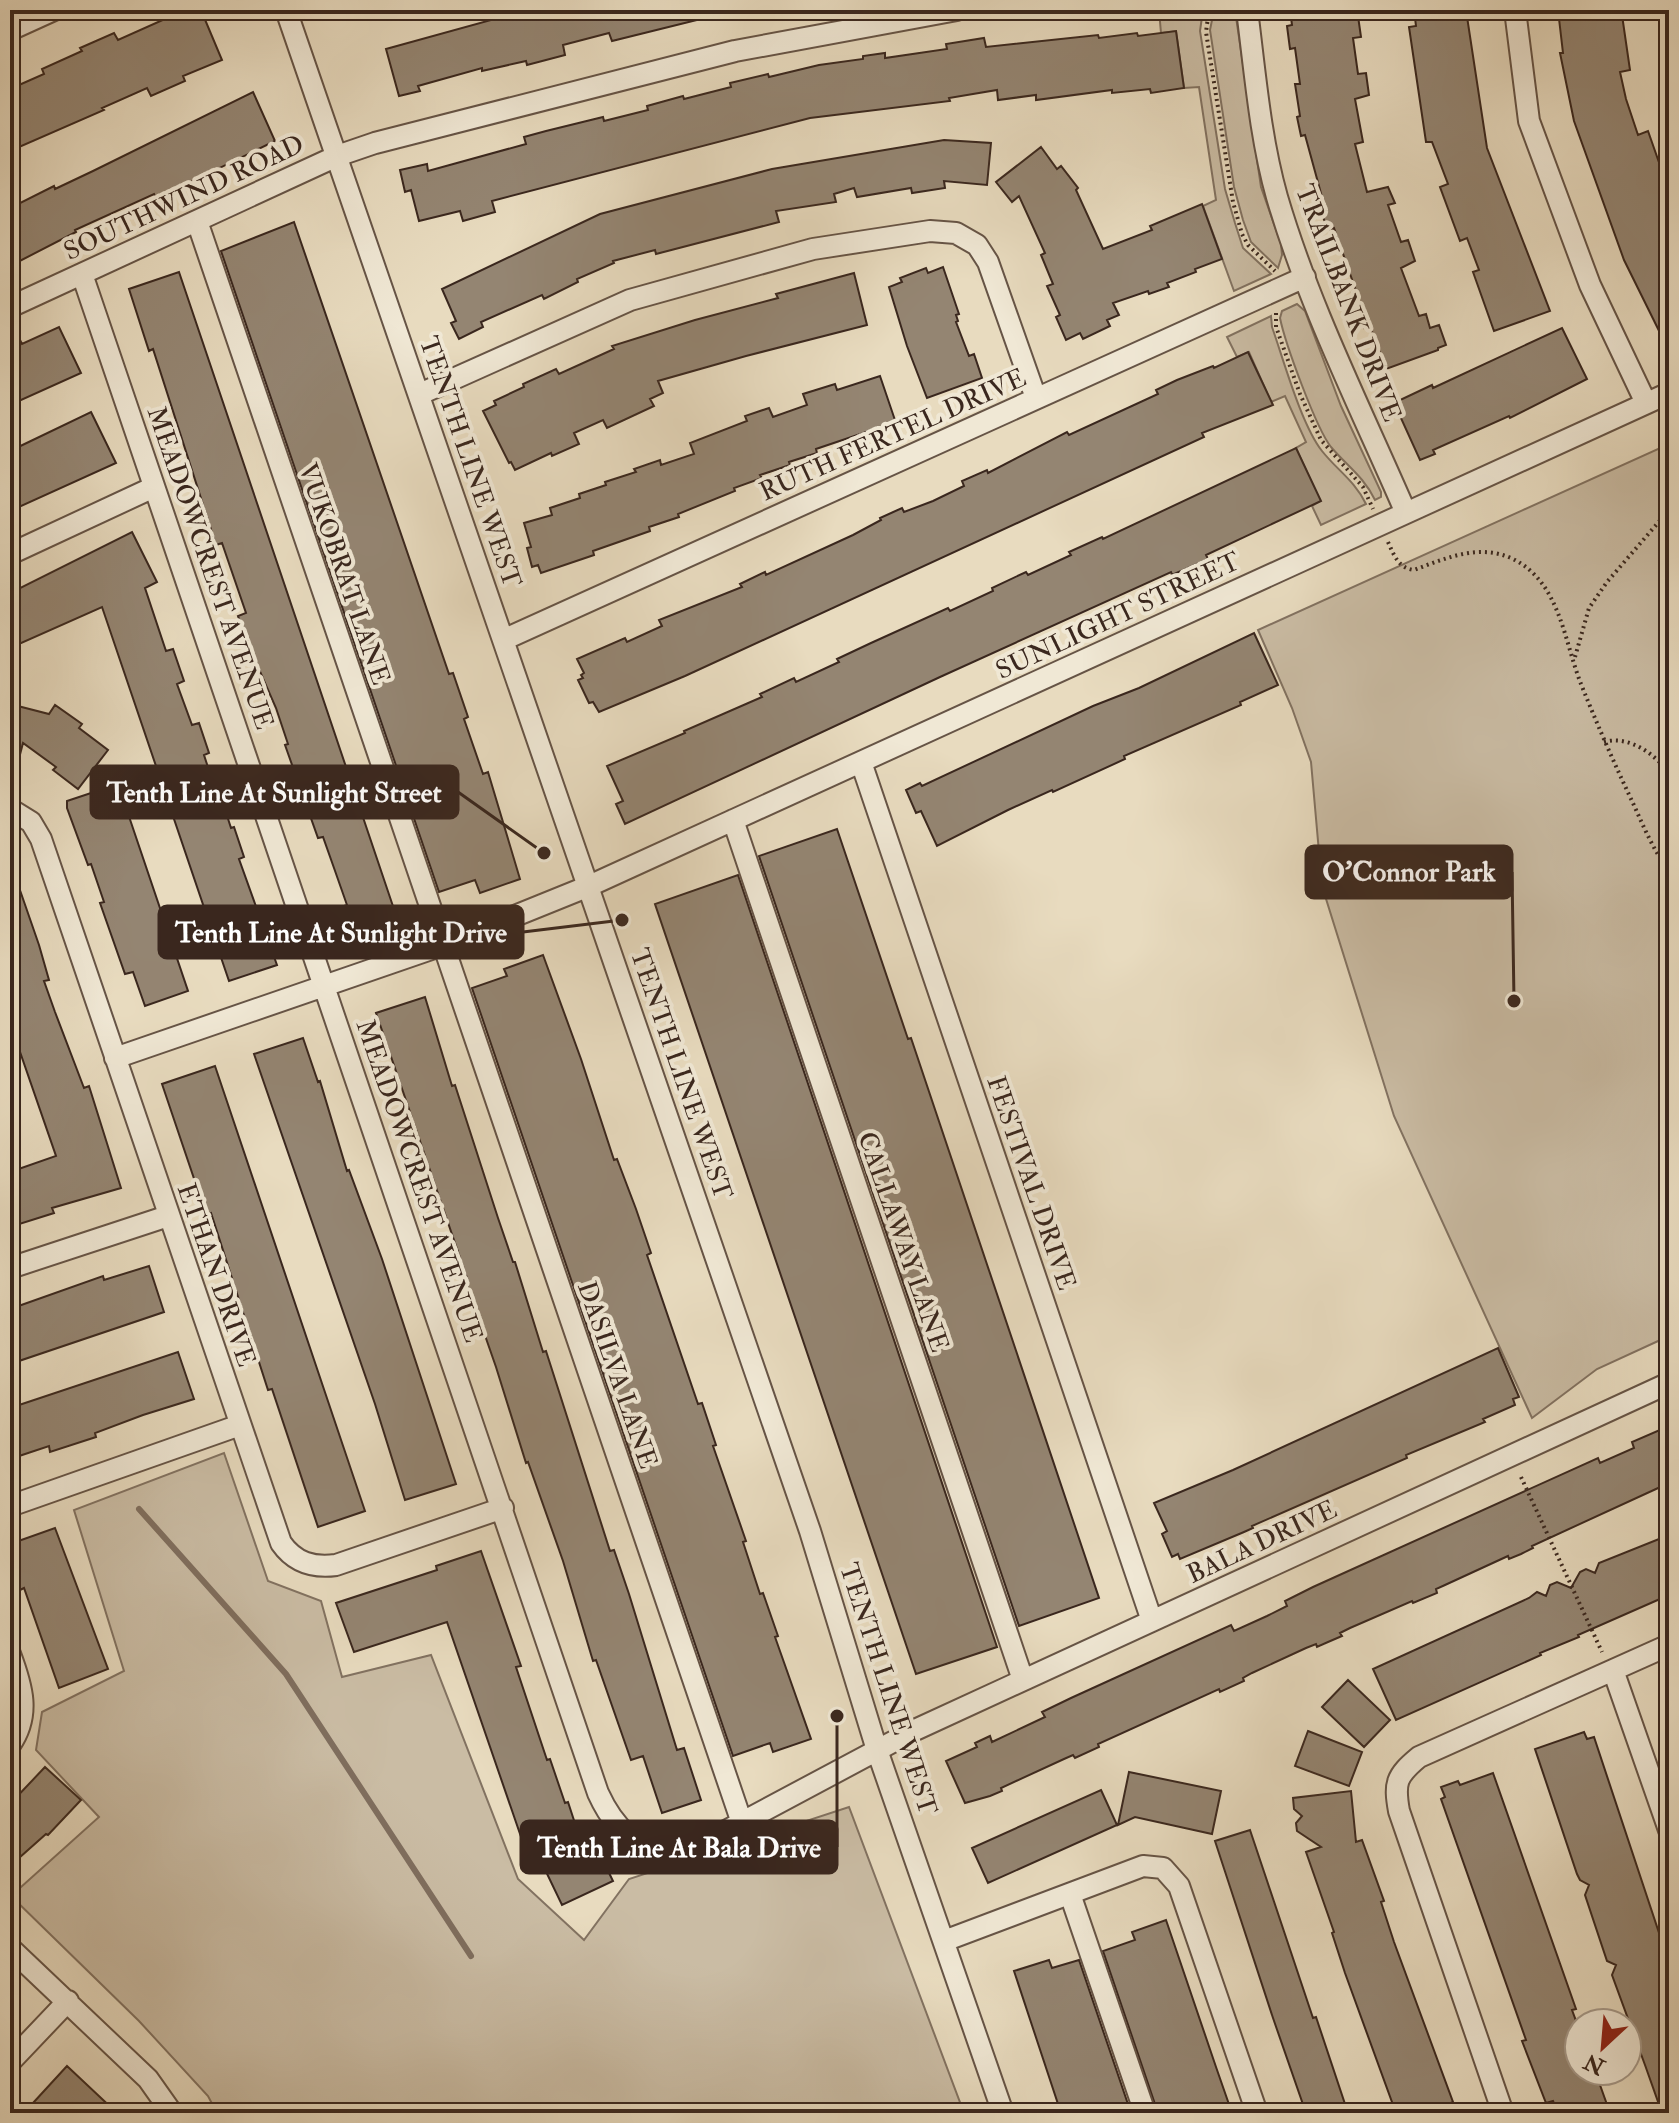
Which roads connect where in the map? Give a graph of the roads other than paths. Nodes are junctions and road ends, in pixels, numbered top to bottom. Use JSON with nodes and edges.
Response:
{"nodes":[{"id":1,"x":54,"y":10,"type":"edge"},
{"id":2,"x":286,"y":10,"type":"edge"},
{"id":3,"x":957,"y":10,"type":"edge"},
{"id":4,"x":1247,"y":10,"type":"edge"},
{"id":5,"x":1515,"y":10,"type":"edge"},
{"id":6,"x":10,"y":30,"type":"edge"},
{"id":7,"x":337,"y":156,"type":"junction"},
{"id":8,"x":197,"y":221,"type":"junction"},
{"id":9,"x":82,"y":274,"type":"junction"},
{"id":10,"x":1305,"y":277,"type":"junction"},
{"id":11,"x":10,"y":307,"type":"edge"},
{"id":12,"x":1669,"y":393,"type":"edge"},
{"id":13,"x":420,"y":394,"type":"junction"},
{"id":14,"x":1036,"y":398,"type":"junction"},
{"id":15,"x":1646,"y":403,"type":"junction"},
{"id":16,"x":154,"y":487,"type":"junction"},
{"id":17,"x":1406,"y":513,"type":"junction"},
{"id":18,"x":10,"y":554,"type":"edge"},
{"id":19,"x":503,"y":640,"type":"junction"},
{"id":20,"x":861,"y":762,"type":"junction"},
{"id":21,"x":10,"y":809,"type":"edge"},
{"id":22,"x":733,"y":820,"type":"junction"},
{"id":23,"x":589,"y":886,"type":"junction"},
{"id":24,"x":443,"y":945,"type":"junction"},
{"id":25,"x":325,"y":987,"type":"junction"},
{"id":26,"x":115,"y":1058,"type":"junction"},
{"id":27,"x":168,"y":1216,"type":"junction"},
{"id":28,"x":10,"y":1268,"type":"edge"},
{"id":29,"x":1669,"y":1383,"type":"edge"},
{"id":30,"x":240,"y":1425,"type":"junction"},
{"id":31,"x":10,"y":1506,"type":"edge"},
{"id":32,"x":503,"y":1508,"type":"junction"},
{"id":33,"x":1152,"y":1621,"type":"junction"},
{"id":34,"x":1669,"y":1645,"type":"edge"},
{"id":35,"x":10,"y":1654,"type":"edge"},
{"id":36,"x":1613,"y":1670,"type":"junction"},
{"id":37,"x":1023,"y":1680,"type":"junction"},
{"id":38,"x":10,"y":1745,"type":"edge"},
{"id":39,"x":877,"y":1750,"type":"junction"},
{"id":40,"x":742,"y":1823,"type":"junction"},
{"id":41,"x":1669,"y":1830,"type":"edge"},
{"id":42,"x":1070,"y":1894,"type":"junction"},
{"id":43,"x":944,"y":1941,"type":"junction"},
{"id":44,"x":10,"y":1948,"type":"edge"},
{"id":45,"x":68,"y":2001,"type":"junction"},
{"id":46,"x":10,"y":2062,"type":"edge"},
{"id":47,"x":172,"y":2113,"type":"edge"},
{"id":48,"x":1003,"y":2113,"type":"edge"},
{"id":49,"x":1145,"y":2113,"type":"edge"},
{"id":50,"x":1257,"y":2113,"type":"edge"},
{"id":51,"x":1503,"y":2113,"type":"edge"}],
"edges":[{"from":1,"to":6,"type":"street"},
{"from":2,"to":7,"type":"street","name":"TENTH LINE WEST"},
{"from":3,"to":7,"type":"street","name":"SOUTHWIND ROAD"},
{"from":4,"to":10,"type":"street","name":"TRAILBANK DRIVE"},
{"from":5,"to":15,"type":"street"},
{"from":7,"to":8,"type":"street","name":"SOUTHWIND ROAD"},
{"from":7,"to":13,"type":"street","name":"TENTH LINE WEST"},
{"from":8,"to":9,"type":"street","name":"SOUTHWIND ROAD"},
{"from":8,"to":24,"type":"street","name":"VUKOBRAT LANE"},
{"from":9,"to":11,"type":"street","name":"SOUTHWIND ROAD"},
{"from":9,"to":16,"type":"street","name":"MEADOWCREST AVENUE"},
{"from":10,"to":14,"type":"street","name":"RUTH FERTEL DRIVE"},
{"from":10,"to":17,"type":"street","name":"TRAILBANK DRIVE"},
{"from":12,"to":15,"type":"street","name":"SUNLIGHT STREET"},
{"from":13,"to":14,"type":"street"},
{"from":13,"to":19,"type":"street","name":"TENTH LINE WEST"},
{"from":14,"to":19,"type":"street","name":"RUTH FERTEL DRIVE"},
{"from":15,"to":17,"type":"street","name":"SUNLIGHT STREET"},
{"from":16,"to":18,"type":"street"},
{"from":16,"to":25,"type":"street","name":"MEADOWCREST AVENUE"},
{"from":17,"to":20,"type":"street","name":"SUNLIGHT STREET"},
{"from":19,"to":23,"type":"street","name":"TENTH LINE WEST"},
{"from":20,"to":22,"type":"street","name":"SUNLIGHT STREET"},
{"from":20,"to":33,"type":"street","name":"FESTIVAL DRIVE"},
{"from":21,"to":26,"type":"street","name":"ETHAN DRIVE"},
{"from":22,"to":23,"type":"street","name":"SUNLIGHT STREET"},
{"from":22,"to":37,"type":"street","name":"CALLAWAY LANE"},
{"from":23,"to":24,"type":"street","name":"SUNLIGHT STREET"},
{"from":23,"to":39,"type":"street","name":"TENTH LINE WEST"},
{"from":24,"to":25,"type":"street","name":"SUNLIGHT STREET"},
{"from":24,"to":40,"type":"street","name":"DASILVA LANE"},
{"from":25,"to":26,"type":"street","name":"SUNLIGHT STREET"},
{"from":25,"to":32,"type":"street","name":"MEADOWCREST AVENUE"},
{"from":26,"to":27,"type":"street","name":"ETHAN DRIVE"},
{"from":27,"to":28,"type":"street"},
{"from":27,"to":30,"type":"street","name":"ETHAN DRIVE"},
{"from":29,"to":33,"type":"street","name":"BALA DRIVE"},
{"from":30,"to":31,"type":"street"},
{"from":30,"to":32,"type":"street","name":"ETHAN DRIVE"},
{"from":32,"to":40,"type":"street","name":"MEADOWCREST AVENUE"},
{"from":33,"to":37,"type":"street","name":"BALA DRIVE"},
{"from":34,"to":36,"type":"street"},
{"from":35,"to":38,"type":"street"},
{"from":36,"to":41,"type":"street"},
{"from":36,"to":51,"type":"street"},
{"from":37,"to":39,"type":"street","name":"BALA DRIVE"},
{"from":39,"to":40,"type":"street","name":"MEADOWCREST AVENUE"},
{"from":39,"to":43,"type":"street","name":"TENTH LINE WEST"},
{"from":42,"to":43,"type":"street"},
{"from":42,"to":49,"type":"street"},
{"from":42,"to":50,"type":"street"},
{"from":43,"to":48,"type":"street","name":"TENTH LINE WEST"},
{"from":44,"to":45,"type":"street"},
{"from":45,"to":46,"type":"street"},
{"from":45,"to":47,"type":"street"}]}
